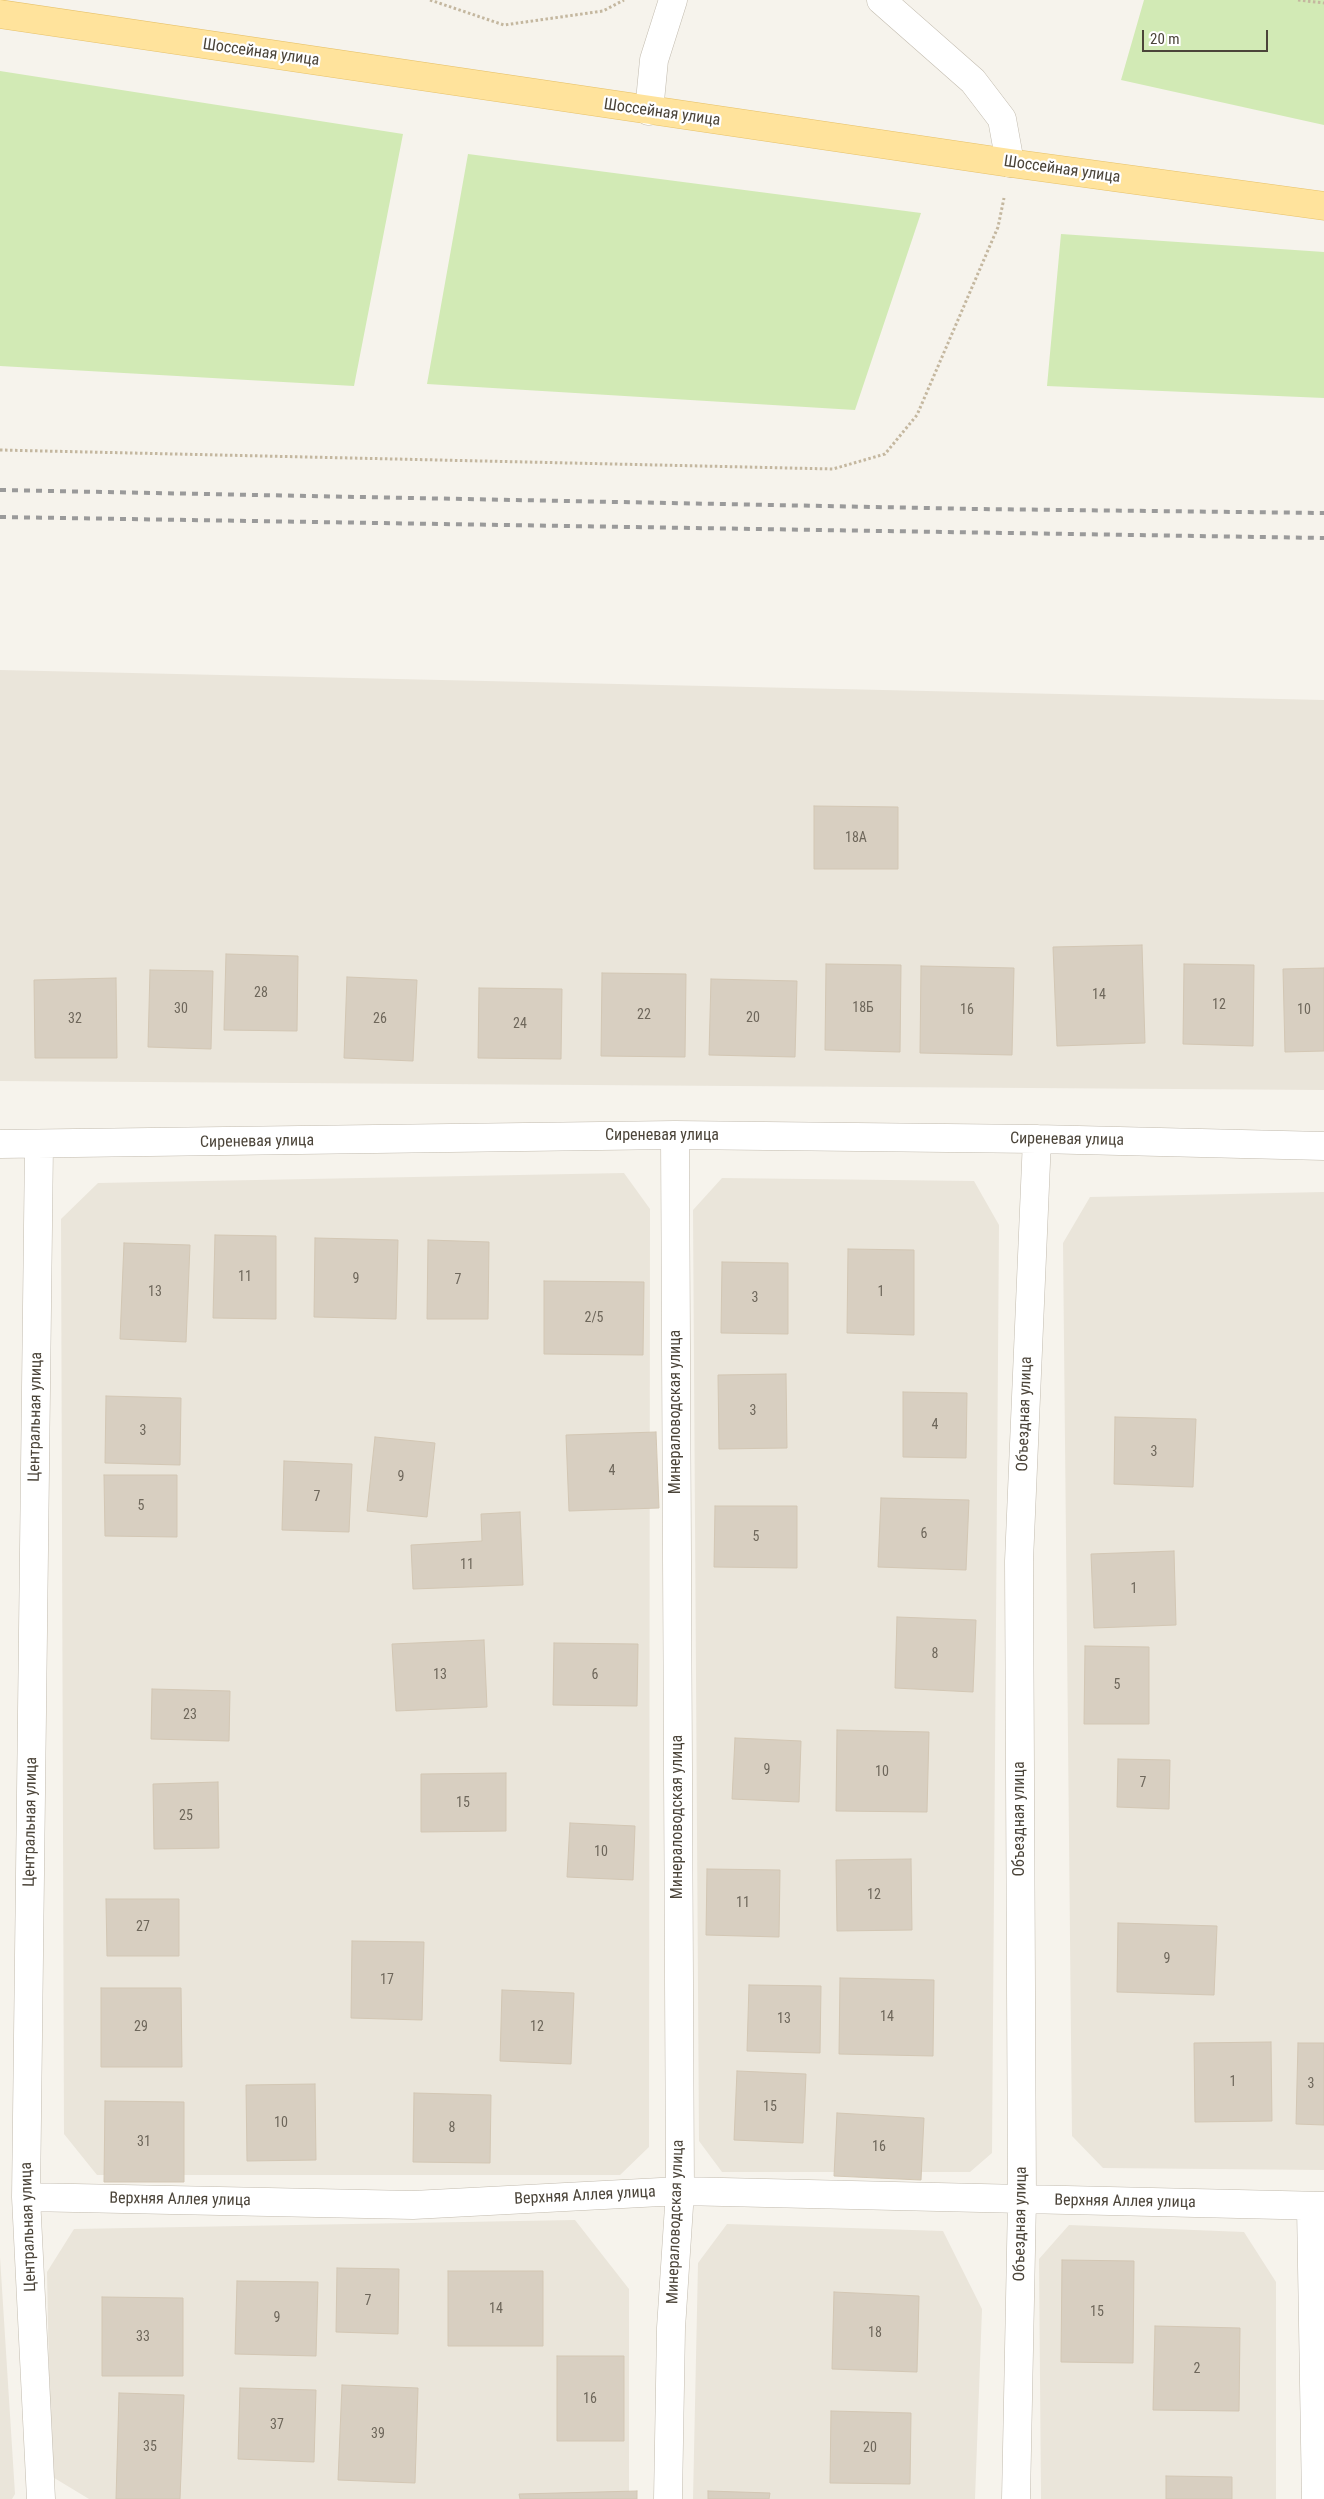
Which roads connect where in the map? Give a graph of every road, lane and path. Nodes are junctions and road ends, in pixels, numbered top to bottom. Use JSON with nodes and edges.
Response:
{"nodes":[{"id":1,"x":430,"y":0,"type":"edge"},
{"id":2,"x":624,"y":0,"type":"edge"},
{"id":3,"x":673,"y":0,"type":"edge"},
{"id":4,"x":880,"y":0,"type":"edge"},
{"id":5,"x":1298,"y":0,"type":"edge"},
{"id":6,"x":1324,"y":3,"type":"edge"},
{"id":7,"x":0,"y":14,"type":"edge"},
{"id":8,"x":649,"y":111,"type":"junction"},
{"id":9,"x":1010,"y":163,"type":"junction"},
{"id":10,"x":1324,"y":206,"type":"edge"},
{"id":11,"x":0,"y":450,"type":"edge"},
{"id":12,"x":675,"y":1135,"type":"junction"},
{"id":13,"x":1037,"y":1139,"type":"junction"},
{"id":14,"x":0,"y":1144,"type":"edge"},
{"id":15,"x":39,"y":1145,"type":"junction"},
{"id":16,"x":1324,"y":1146,"type":"edge"},
{"id":17,"x":680,"y":2191,"type":"junction"},
{"id":18,"x":26,"y":2197,"type":"junction"},
{"id":19,"x":1022,"y":2200,"type":"junction"},
{"id":20,"x":1317,"y":2206,"type":"edge"},
{"id":21,"x":41,"y":2499,"type":"edge"},
{"id":22,"x":668,"y":2499,"type":"edge"},
{"id":23,"x":1016,"y":2499,"type":"edge"},
{"id":24,"x":1316,"y":2499,"type":"edge"}],
"edges":[{"from":1,"to":2,"type":"path"},
{"from":3,"to":8,"type":"street"},
{"from":4,"to":9,"type":"street"},
{"from":5,"to":6,"type":"path"},
{"from":7,"to":8,"type":"main road","name":"Шоссейная улица"},
{"from":8,"to":9,"type":"main road","name":"Шоссейная улица"},
{"from":9,"to":10,"type":"main road","name":"Шоссейная улица"},
{"from":9,"to":11,"type":"path"},
{"from":12,"to":13,"type":"street","name":"Сиреневая улица"},
{"from":12,"to":15,"type":"street","name":"Сиреневая улица"},
{"from":12,"to":17,"type":"street","name":"Минераловодская улица"},
{"from":13,"to":16,"type":"street","name":"Сиреневая улица"},
{"from":13,"to":19,"type":"street","name":"Объездная улица"},
{"from":14,"to":15,"type":"street","name":"Сиреневая улица"},
{"from":15,"to":18,"type":"street","name":"Центральная улица"},
{"from":17,"to":18,"type":"street","name":"Верхняя Аллея улица"},
{"from":17,"to":19,"type":"street","name":"Верхняя Аллея улица"},
{"from":17,"to":22,"type":"street","name":"Минераловодская улица"},
{"from":18,"to":21,"type":"street","name":"Центральная улица"},
{"from":19,"to":20,"type":"street","name":"Верхняя Аллея улица"},
{"from":19,"to":23,"type":"street","name":"Объездная улица"},
{"from":20,"to":24,"type":"street"}]}
